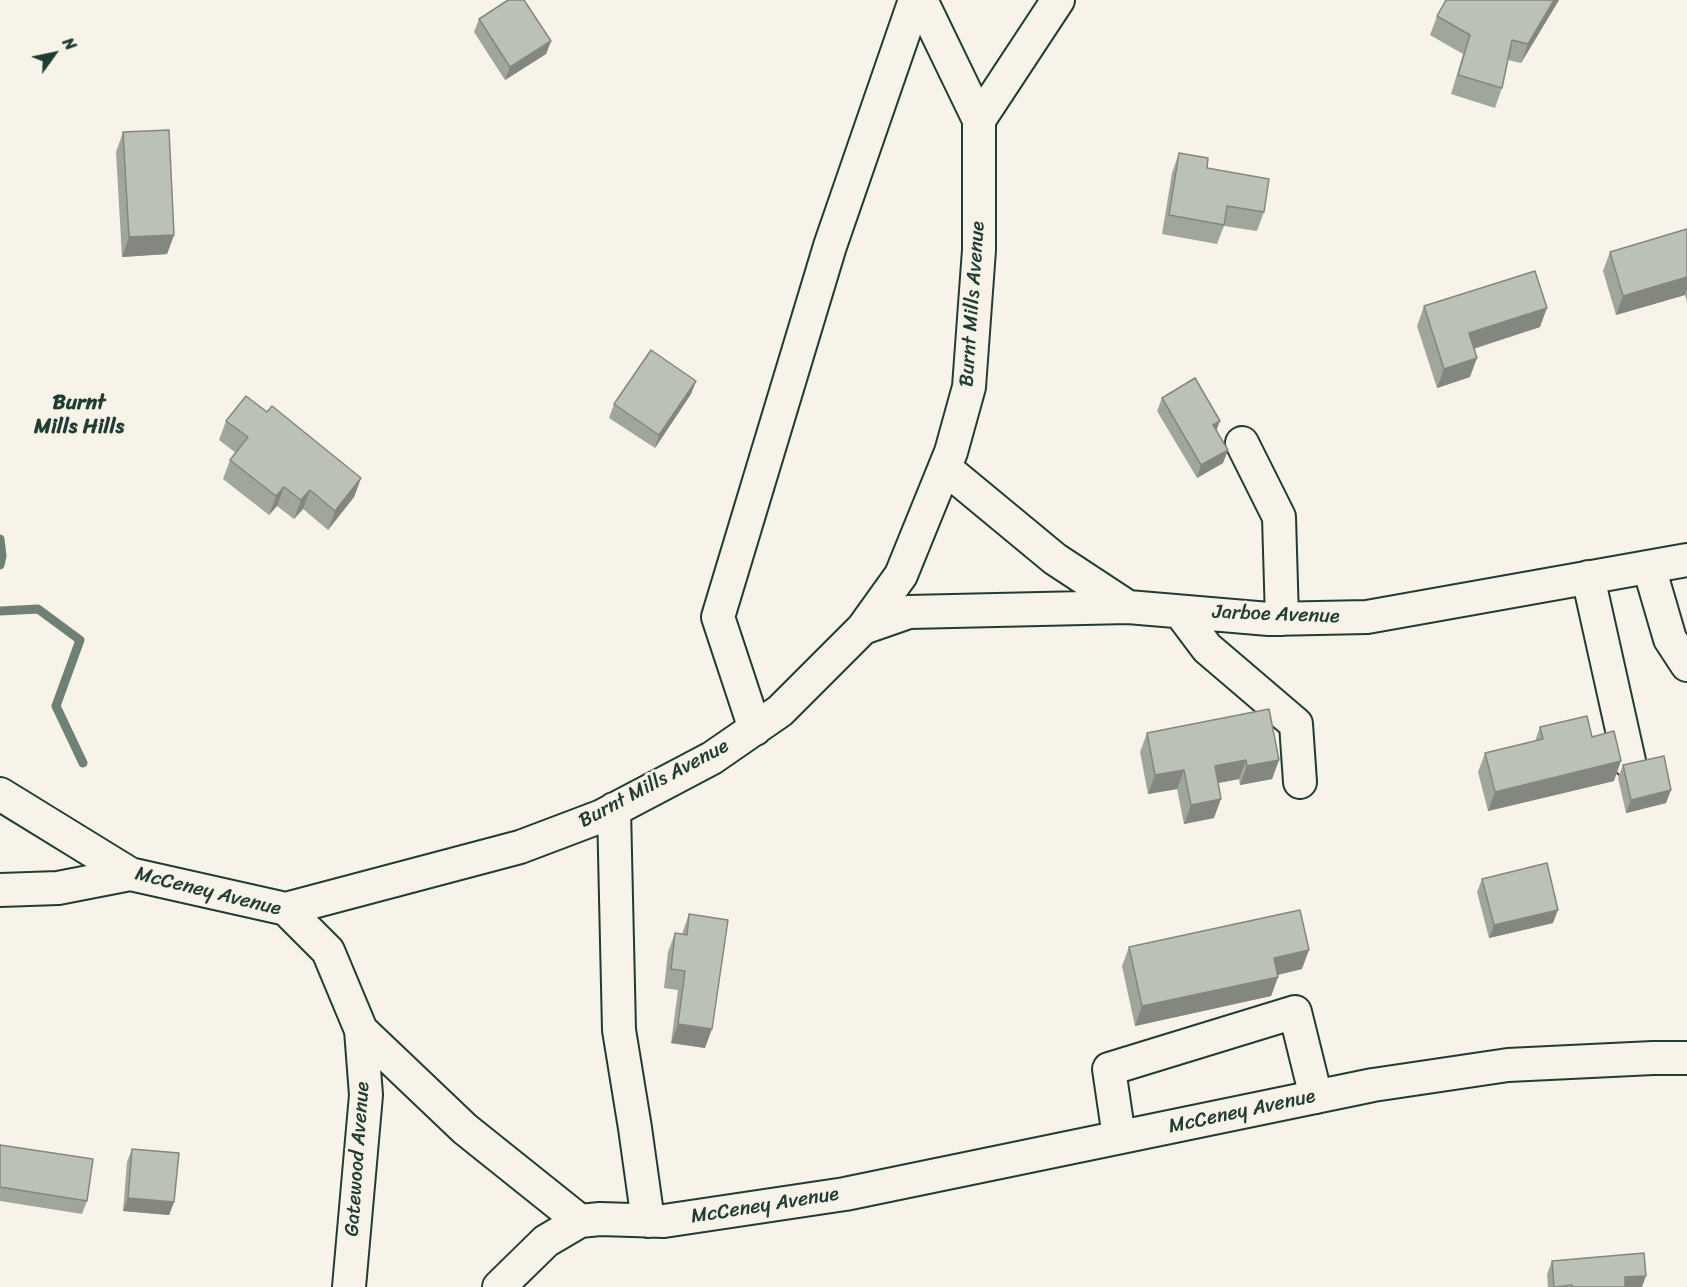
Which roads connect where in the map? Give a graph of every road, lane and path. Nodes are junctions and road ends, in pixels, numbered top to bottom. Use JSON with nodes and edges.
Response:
{"nodes":[{"id":1,"x":915,"y":0,"type":"edge"},
{"id":2,"x":921,"y":0,"type":"edge"},
{"id":3,"x":1058,"y":0,"type":"edge"},
{"id":4,"x":980,"y":120,"type":"junction"},
{"id":5,"x":1242,"y":443,"type":"dead end"},
{"id":6,"x":945,"y":468,"type":"junction"},
{"id":7,"x":1687,"y":560,"type":"edge"},
{"id":8,"x":1649,"y":567,"type":"junction"},
{"id":9,"x":1588,"y":577,"type":"junction"},
{"id":10,"x":1128,"y":607,"type":"junction"},
{"id":11,"x":1180,"y":612,"type":"junction"},
{"id":12,"x":1282,"y":619,"type":"junction"},
{"id":13,"x":862,"y":628,"type":"junction"},
{"id":14,"x":1687,"y":665,"type":"edge"},
{"id":15,"x":755,"y":729,"type":"junction"},
{"id":16,"x":1629,"y":761,"type":"edge"},
{"id":17,"x":1300,"y":783,"type":"dead end"},
{"id":18,"x":0,"y":794,"type":"edge"},
{"id":19,"x":614,"y":809,"type":"junction"},
{"id":20,"x":130,"y":874,"type":"junction"},
{"id":21,"x":0,"y":890,"type":"edge"},
{"id":22,"x":286,"y":909,"type":"junction"},
{"id":23,"x":361,"y":1030,"type":"junction"},
{"id":24,"x":1687,"y":1058,"type":"edge"},
{"id":25,"x":1316,"y":1097,"type":"junction"},
{"id":26,"x":1119,"y":1137,"type":"junction"},
{"id":27,"x":580,"y":1221,"type":"junction"},
{"id":28,"x":648,"y":1221,"type":"junction"},
{"id":29,"x":349,"y":1287,"type":"edge"},
{"id":30,"x":498,"y":1287,"type":"edge"}],
"edges":[{"from":1,"to":15,"type":"street"},
{"from":2,"to":4,"type":"street","name":"Burnt Mills Avenue"},
{"from":3,"to":4,"type":"street"},
{"from":4,"to":6,"type":"street","name":"Burnt Mills Avenue"},
{"from":5,"to":12,"type":"street"},
{"from":6,"to":10,"type":"street"},
{"from":6,"to":13,"type":"street","name":"Burnt Mills Avenue"},
{"from":7,"to":8,"type":"street","name":"Jarboe Avenue"},
{"from":8,"to":9,"type":"street","name":"Jarboe Avenue"},
{"from":8,"to":14,"type":"street"},
{"from":9,"to":12,"type":"street","name":"Jarboe Avenue"},
{"from":9,"to":16,"type":"street"},
{"from":10,"to":11,"type":"street","name":"Jarboe Avenue"},
{"from":10,"to":13,"type":"street","name":"Jarboe Avenue"},
{"from":11,"to":12,"type":"street","name":"Jarboe Avenue"},
{"from":11,"to":17,"type":"street"},
{"from":13,"to":15,"type":"street","name":"Burnt Mills Avenue"},
{"from":15,"to":19,"type":"street","name":"Burnt Mills Avenue"},
{"from":18,"to":20,"type":"street","name":"McCeney Avenue"},
{"from":19,"to":22,"type":"street","name":"Burnt Mills Avenue"},
{"from":19,"to":28,"type":"street"},
{"from":20,"to":21,"type":"street"},
{"from":20,"to":22,"type":"street","name":"McCeney Avenue"},
{"from":22,"to":23,"type":"street","name":"McCeney Avenue"},
{"from":23,"to":27,"type":"street","name":"McCeney Avenue"},
{"from":23,"to":29,"type":"street","name":"Gatewood Avenue"},
{"from":24,"to":25,"type":"street","name":"McCeney Avenue"},
{"from":25,"to":26,"type":"street","name":"McCeney Avenue"},
{"from":25,"to":26,"type":"street"},
{"from":26,"to":28,"type":"street","name":"McCeney Avenue"},
{"from":27,"to":28,"type":"street","name":"McCeney Avenue"},
{"from":27,"to":30,"type":"street"}]}
